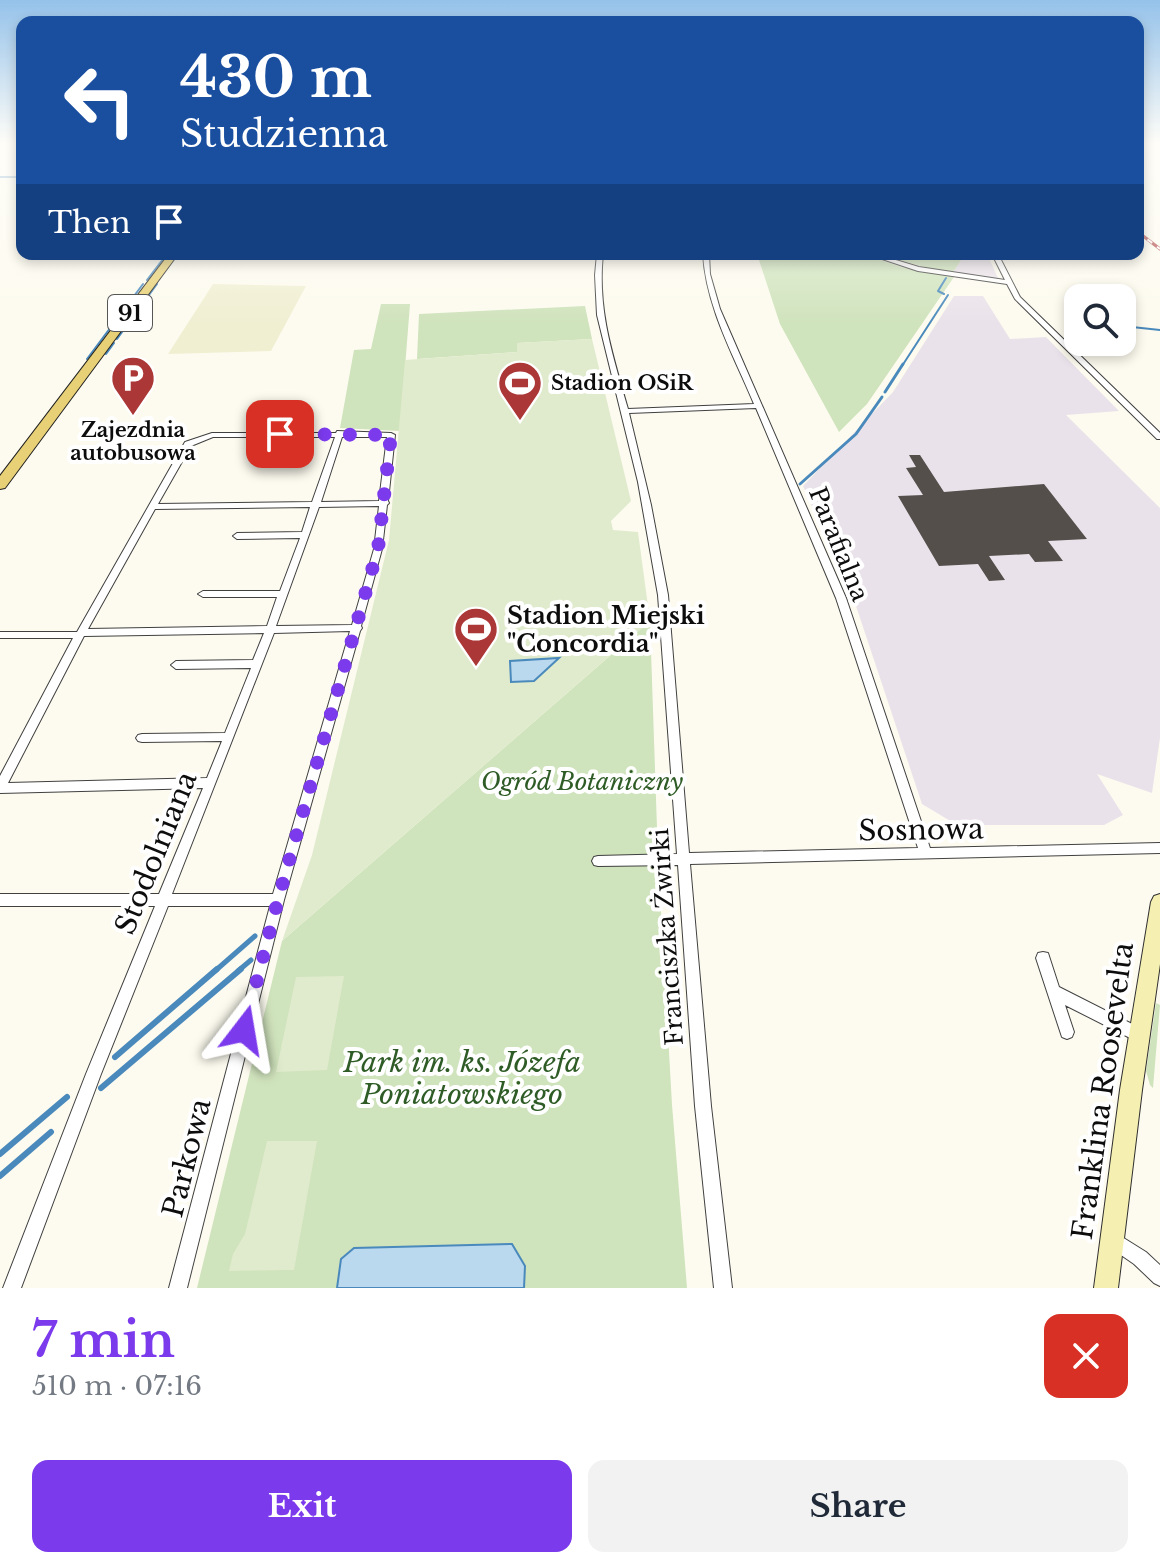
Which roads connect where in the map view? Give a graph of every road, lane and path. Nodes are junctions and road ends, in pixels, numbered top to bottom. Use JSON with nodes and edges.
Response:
{"nodes":[{"id":1,"x":169,"y":260,"type":"edge"},
{"id":2,"x":599,"y":260,"type":"edge"},
{"id":3,"x":707,"y":260,"type":"edge"},
{"id":4,"x":889,"y":260,"type":"edge"},
{"id":5,"x":998,"y":260,"type":"edge"},
{"id":6,"x":1008,"y":282,"type":"junction"},
{"id":7,"x":759,"y":406,"type":"junction"},
{"id":8,"x":625,"y":411,"type":"junction"},
{"id":9,"x":340,"y":433,"type":"junction"},
{"id":10,"x":1160,"y":437,"type":"edge"},
{"id":11,"x":0,"y":485,"type":"edge"},
{"id":12,"x":385,"y":503,"type":"junction"},
{"id":13,"x":317,"y":504,"type":"junction"},
{"id":14,"x":152,"y":507,"type":"junction"},
{"id":15,"x":305,"y":535,"type":"junction"},
{"id":16,"x":237,"y":536,"type":"dead end"},
{"id":17,"x":203,"y":594,"type":"dead end"},
{"id":18,"x":282,"y":594,"type":"junction"},
{"id":19,"x":357,"y":628,"type":"junction"},
{"id":20,"x":268,"y":629,"type":"junction"},
{"id":21,"x":81,"y":634,"type":"junction"},
{"id":22,"x":0,"y":635,"type":"edge"},
{"id":23,"x":255,"y":664,"type":"junction"},
{"id":24,"x":176,"y":665,"type":"dead end"},
{"id":25,"x":227,"y":737,"type":"junction"},
{"id":26,"x":142,"y":738,"type":"dead end"},
{"id":27,"x":210,"y":783,"type":"junction"},
{"id":28,"x":0,"y":787,"type":"edge"},
{"id":29,"x":1160,"y":848,"type":"edge"},
{"id":30,"x":926,"y":854,"type":"junction"},
{"id":31,"x":683,"y":858,"type":"junction"},
{"id":32,"x":598,"y":861,"type":"dead end"},
{"id":33,"x":164,"y":899,"type":"junction"},
{"id":34,"x":0,"y":900,"type":"edge"},
{"id":35,"x":278,"y":900,"type":"junction"},
{"id":36,"x":1160,"y":902,"type":"edge"},
{"id":37,"x":1043,"y":958,"type":"dead end"},
{"id":38,"x":1055,"y":992,"type":"junction"},
{"id":39,"x":1067,"y":1032,"type":"dead end"},
{"id":40,"x":1139,"y":1035,"type":"junction"},
{"id":41,"x":1114,"y":1240,"type":"junction"},
{"id":42,"x":1160,"y":1277,"type":"edge"},
{"id":43,"x":12,"y":1288,"type":"edge"},
{"id":44,"x":178,"y":1288,"type":"edge"},
{"id":45,"x":723,"y":1288,"type":"edge"},
{"id":46,"x":1106,"y":1288,"type":"edge"}],
"edges":[{"from":1,"to":11,"type":"main road","number":"91"},
{"from":2,"to":8,"type":"street","name":"Franciszka Żwirki"},
{"from":3,"to":7,"type":"street","name":"Parafialna"},
{"from":4,"to":6,"type":"street"},
{"from":5,"to":6,"type":"street"},
{"from":6,"to":10,"type":"street"},
{"from":7,"to":8,"type":"street"},
{"from":7,"to":30,"type":"street","name":"Parafialna"},
{"from":8,"to":31,"type":"street","name":"Franciszka Żwirki"},
{"from":9,"to":12,"type":"street","name":"Parkowa"},
{"from":9,"to":13,"type":"street","name":"Stodolniana"},
{"from":9,"to":14,"type":"street"},
{"from":12,"to":13,"type":"street"},
{"from":12,"to":19,"type":"street","name":"Parkowa"},
{"from":13,"to":14,"type":"street"},
{"from":13,"to":15,"type":"street","name":"Stodolniana"},
{"from":14,"to":21,"type":"street"},
{"from":15,"to":16,"type":"street"},
{"from":15,"to":18,"type":"street","name":"Stodolniana"},
{"from":17,"to":18,"type":"street"},
{"from":18,"to":20,"type":"street","name":"Stodolniana"},
{"from":19,"to":20,"type":"street"},
{"from":19,"to":35,"type":"street","name":"Parkowa"},
{"from":20,"to":21,"type":"street"},
{"from":20,"to":23,"type":"street","name":"Stodolniana"},
{"from":21,"to":22,"type":"street"},
{"from":21,"to":28,"type":"street"},
{"from":23,"to":24,"type":"street"},
{"from":23,"to":25,"type":"street","name":"Stodolniana"},
{"from":25,"to":26,"type":"street"},
{"from":25,"to":27,"type":"street","name":"Stodolniana"},
{"from":27,"to":28,"type":"street"},
{"from":27,"to":33,"type":"street","name":"Stodolniana"},
{"from":29,"to":30,"type":"street","name":"Sosnowa"},
{"from":30,"to":31,"type":"street","name":"Sosnowa"},
{"from":31,"to":32,"type":"street","name":"Sosnowa"},
{"from":31,"to":45,"type":"street","name":"Franciszka Żwirki"},
{"from":33,"to":34,"type":"street"},
{"from":33,"to":35,"type":"street"},
{"from":33,"to":43,"type":"street","name":"Stodolniana"},
{"from":35,"to":44,"type":"street","name":"Parkowa"},
{"from":36,"to":40,"type":"street","name":"Franklina Roosevelta"},
{"from":37,"to":38,"type":"street"},
{"from":38,"to":39,"type":"street"},
{"from":38,"to":40,"type":"street"},
{"from":40,"to":41,"type":"street","name":"Franklina Roosevelta"},
{"from":41,"to":42,"type":"street"},
{"from":41,"to":46,"type":"street","name":"Franklina Roosevelta"}]}
